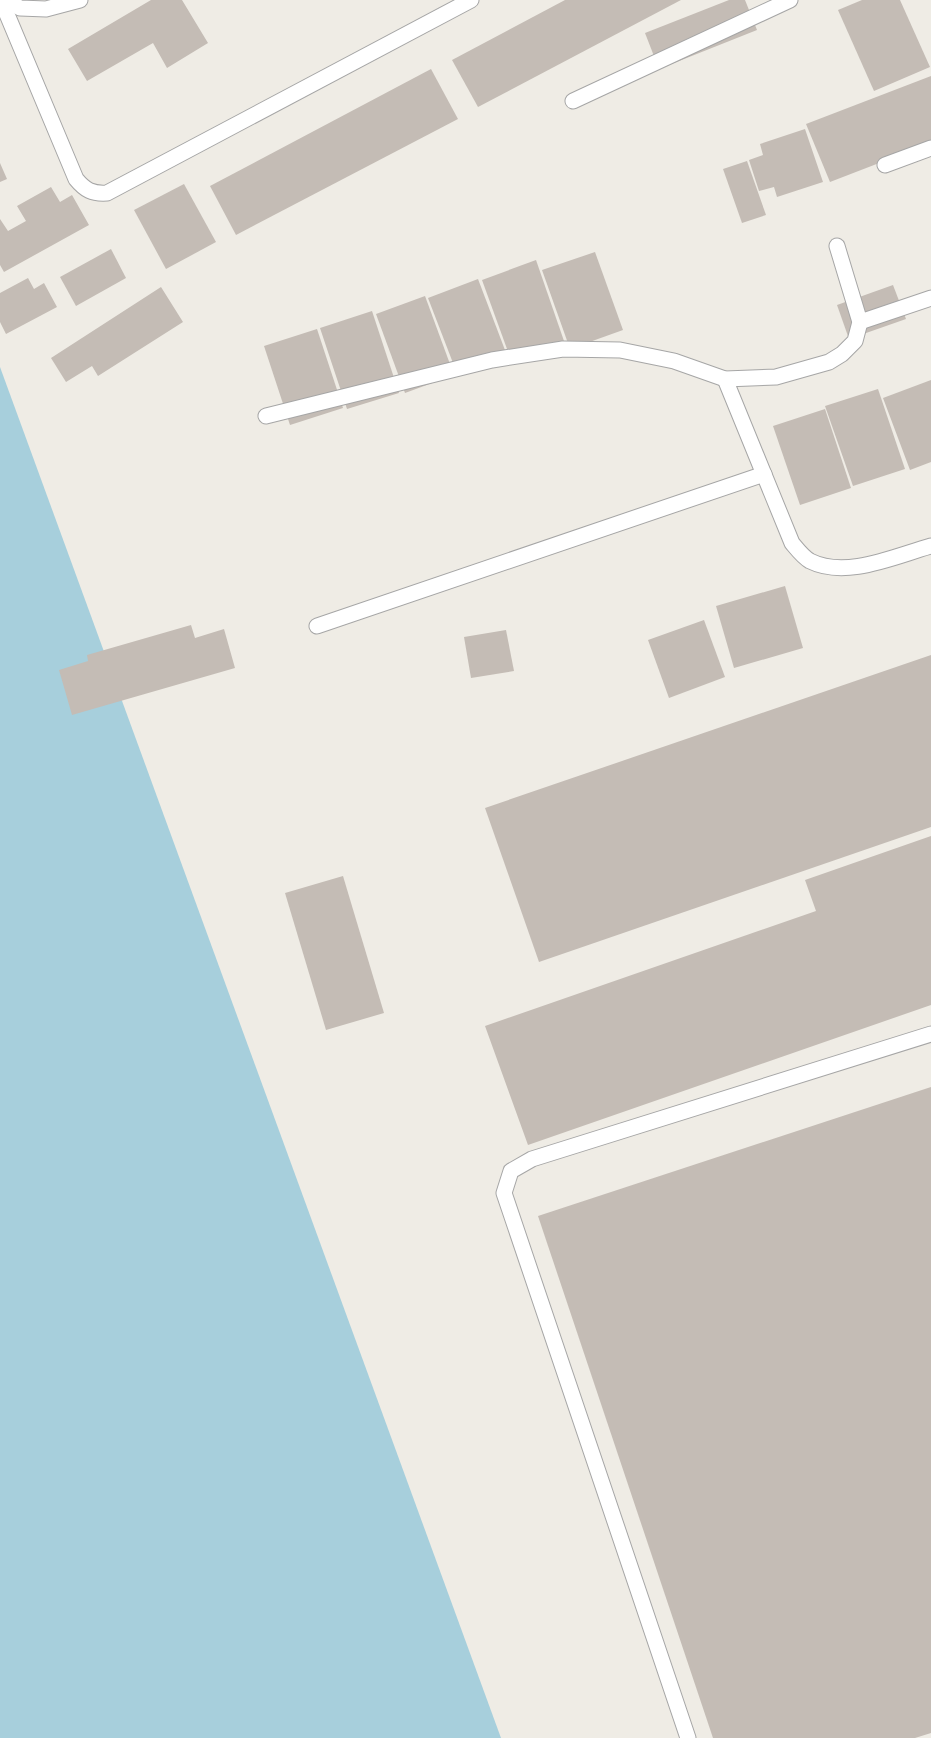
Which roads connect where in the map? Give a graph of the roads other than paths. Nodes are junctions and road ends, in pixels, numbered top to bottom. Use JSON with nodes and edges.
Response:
{"nodes":[{"id":1,"x":1,"y":0,"type":"edge"},
{"id":2,"x":6,"y":0,"type":"edge"},
{"id":3,"x":80,"y":0,"type":"edge"},
{"id":4,"x":471,"y":0,"type":"edge"},
{"id":5,"x":790,"y":0,"type":"edge"},
{"id":6,"x":573,"y":101,"type":"dead end"},
{"id":7,"x":931,"y":148,"type":"edge"},
{"id":8,"x":886,"y":165,"type":"dead end"},
{"id":9,"x":837,"y":246,"type":"dead end"},
{"id":10,"x":931,"y":298,"type":"edge"},
{"id":11,"x":860,"y":322,"type":"junction"},
{"id":12,"x":725,"y":379,"type":"junction"},
{"id":13,"x":266,"y":416,"type":"dead end"},
{"id":14,"x":764,"y":474,"type":"junction"},
{"id":15,"x":931,"y":546,"type":"edge"},
{"id":16,"x":317,"y":626,"type":"dead end"},
{"id":17,"x":931,"y":1034,"type":"edge"},
{"id":18,"x":688,"y":1738,"type":"edge"}],
"edges":[{"from":1,"to":4,"type":"lane"},
{"from":2,"to":3,"type":"lane"},
{"from":5,"to":6,"type":"lane"},
{"from":7,"to":8,"type":"lane"},
{"from":9,"to":11,"type":"lane"},
{"from":10,"to":11,"type":"lane"},
{"from":11,"to":12,"type":"lane"},
{"from":12,"to":13,"type":"lane"},
{"from":12,"to":14,"type":"lane"},
{"from":14,"to":15,"type":"lane"},
{"from":14,"to":16,"type":"lane"},
{"from":17,"to":18,"type":"lane"}]}
